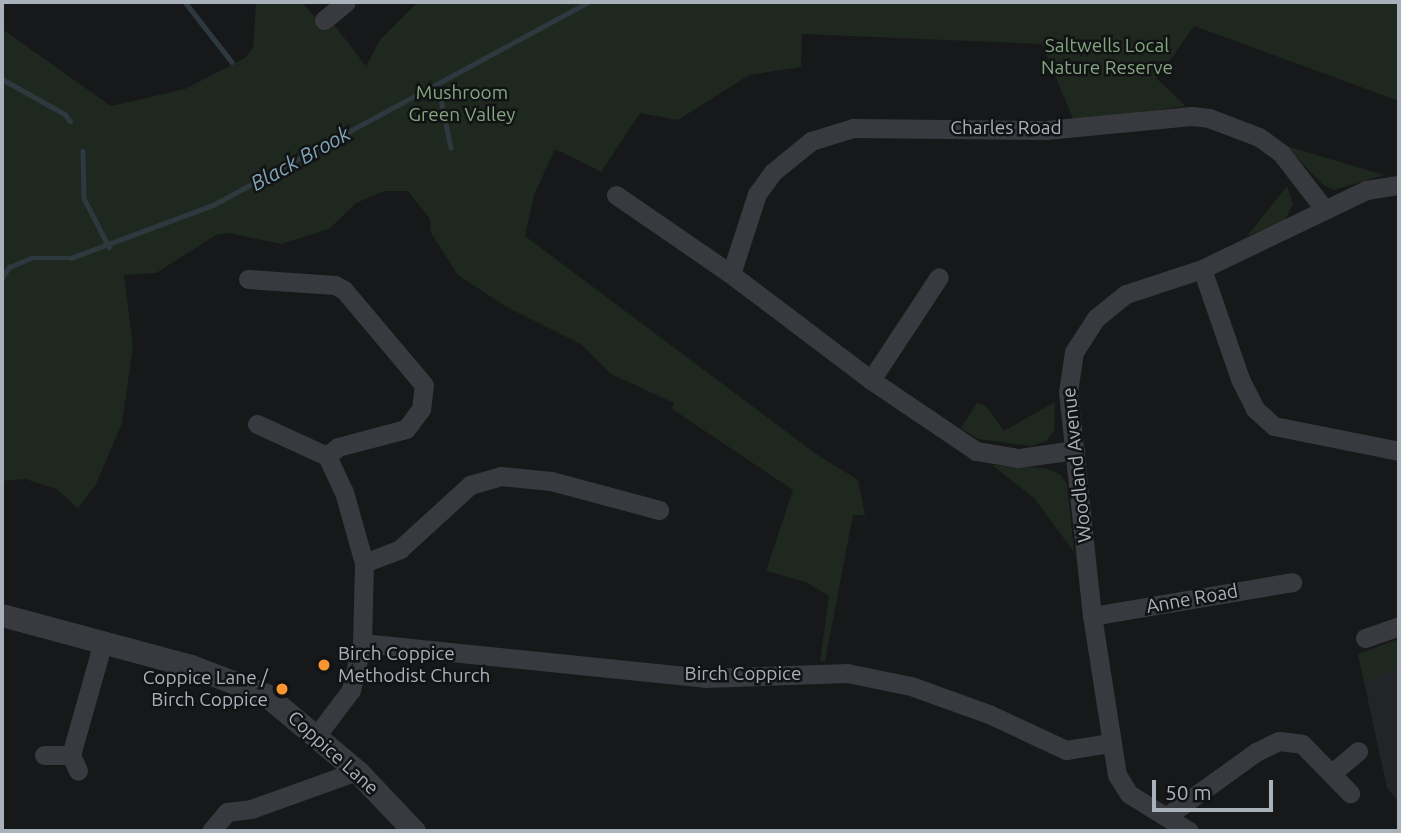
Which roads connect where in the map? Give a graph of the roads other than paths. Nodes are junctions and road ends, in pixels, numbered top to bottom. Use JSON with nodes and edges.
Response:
{"nodes":[{"id":1,"x":345,"y":2,"type":"edge"},
{"id":2,"x":324,"y":20,"type":"dead end"},
{"id":3,"x":1399,"y":185,"type":"edge"},
{"id":4,"x":616,"y":195,"type":"dead end"},
{"id":5,"x":1325,"y":210,"type":"junction"},
{"id":6,"x":1202,"y":269,"type":"junction"},
{"id":7,"x":731,"y":274,"type":"junction"},
{"id":8,"x":939,"y":277,"type":"dead end"},
{"id":9,"x":248,"y":279,"type":"dead end"},
{"id":10,"x":871,"y":380,"type":"junction"},
{"id":11,"x":257,"y":424,"type":"dead end"},
{"id":12,"x":1075,"y":450,"type":"junction"},
{"id":13,"x":1399,"y":451,"type":"edge"},
{"id":14,"x":327,"y":456,"type":"junction"},
{"id":15,"x":659,"y":510,"type":"dead end"},
{"id":16,"x":364,"y":563,"type":"junction"},
{"id":17,"x":1292,"y":582,"type":"dead end"},
{"id":18,"x":2,"y":615,"type":"edge"},
{"id":19,"x":1092,"y":616,"type":"junction"},
{"id":20,"x":1399,"y":626,"type":"edge"},
{"id":21,"x":1365,"y":638,"type":"dead end"},
{"id":22,"x":103,"y":642,"type":"junction"},
{"id":23,"x":362,"y":643,"type":"junction"},
{"id":24,"x":317,"y":735,"type":"junction"},
{"id":25,"x":1110,"y":743,"type":"junction"},
{"id":26,"x":1358,"y":751,"type":"dead end"},
{"id":27,"x":44,"y":755,"type":"dead end"},
{"id":28,"x":357,"y":771,"type":"junction"},
{"id":29,"x":1332,"y":773,"type":"junction"},
{"id":30,"x":1350,"y":793,"type":"dead end"},
{"id":31,"x":1167,"y":816,"type":"junction"},
{"id":32,"x":211,"y":831,"type":"edge"},
{"id":33,"x":414,"y":831,"type":"edge"},
{"id":34,"x":1189,"y":831,"type":"edge"}],
"edges":[{"from":1,"to":2,"type":"street"},
{"from":3,"to":5,"type":"street","name":"Woodland Avenue"},
{"from":4,"to":7,"type":"street"},
{"from":5,"to":6,"type":"street","name":"Woodland Avenue"},
{"from":5,"to":7,"type":"street","name":"Charles Road"},
{"from":6,"to":12,"type":"street","name":"Woodland Avenue"},
{"from":6,"to":13,"type":"street"},
{"from":7,"to":10,"type":"street"},
{"from":8,"to":10,"type":"street"},
{"from":9,"to":14,"type":"street"},
{"from":10,"to":12,"type":"street"},
{"from":11,"to":14,"type":"street"},
{"from":12,"to":19,"type":"street","name":"Woodland Avenue"},
{"from":14,"to":16,"type":"street"},
{"from":15,"to":16,"type":"street"},
{"from":16,"to":23,"type":"street"},
{"from":17,"to":19,"type":"street","name":"Anne Road"},
{"from":18,"to":22,"type":"street","name":"Coppice Lane"},
{"from":19,"to":25,"type":"street","name":"Woodland Avenue"},
{"from":20,"to":21,"type":"street"},
{"from":22,"to":24,"type":"street","name":"Coppice Lane"},
{"from":22,"to":27,"type":"street"},
{"from":23,"to":24,"type":"street"},
{"from":23,"to":25,"type":"street","name":"Birch Coppice"},
{"from":24,"to":28,"type":"street","name":"Coppice Lane"},
{"from":25,"to":31,"type":"street","name":"Woodland Avenue"},
{"from":26,"to":29,"type":"street"},
{"from":28,"to":32,"type":"street"},
{"from":28,"to":33,"type":"street","name":"Coppice Lane"},
{"from":29,"to":30,"type":"street"},
{"from":29,"to":31,"type":"street"},
{"from":31,"to":34,"type":"street","name":"Woodland Avenue"}]}
